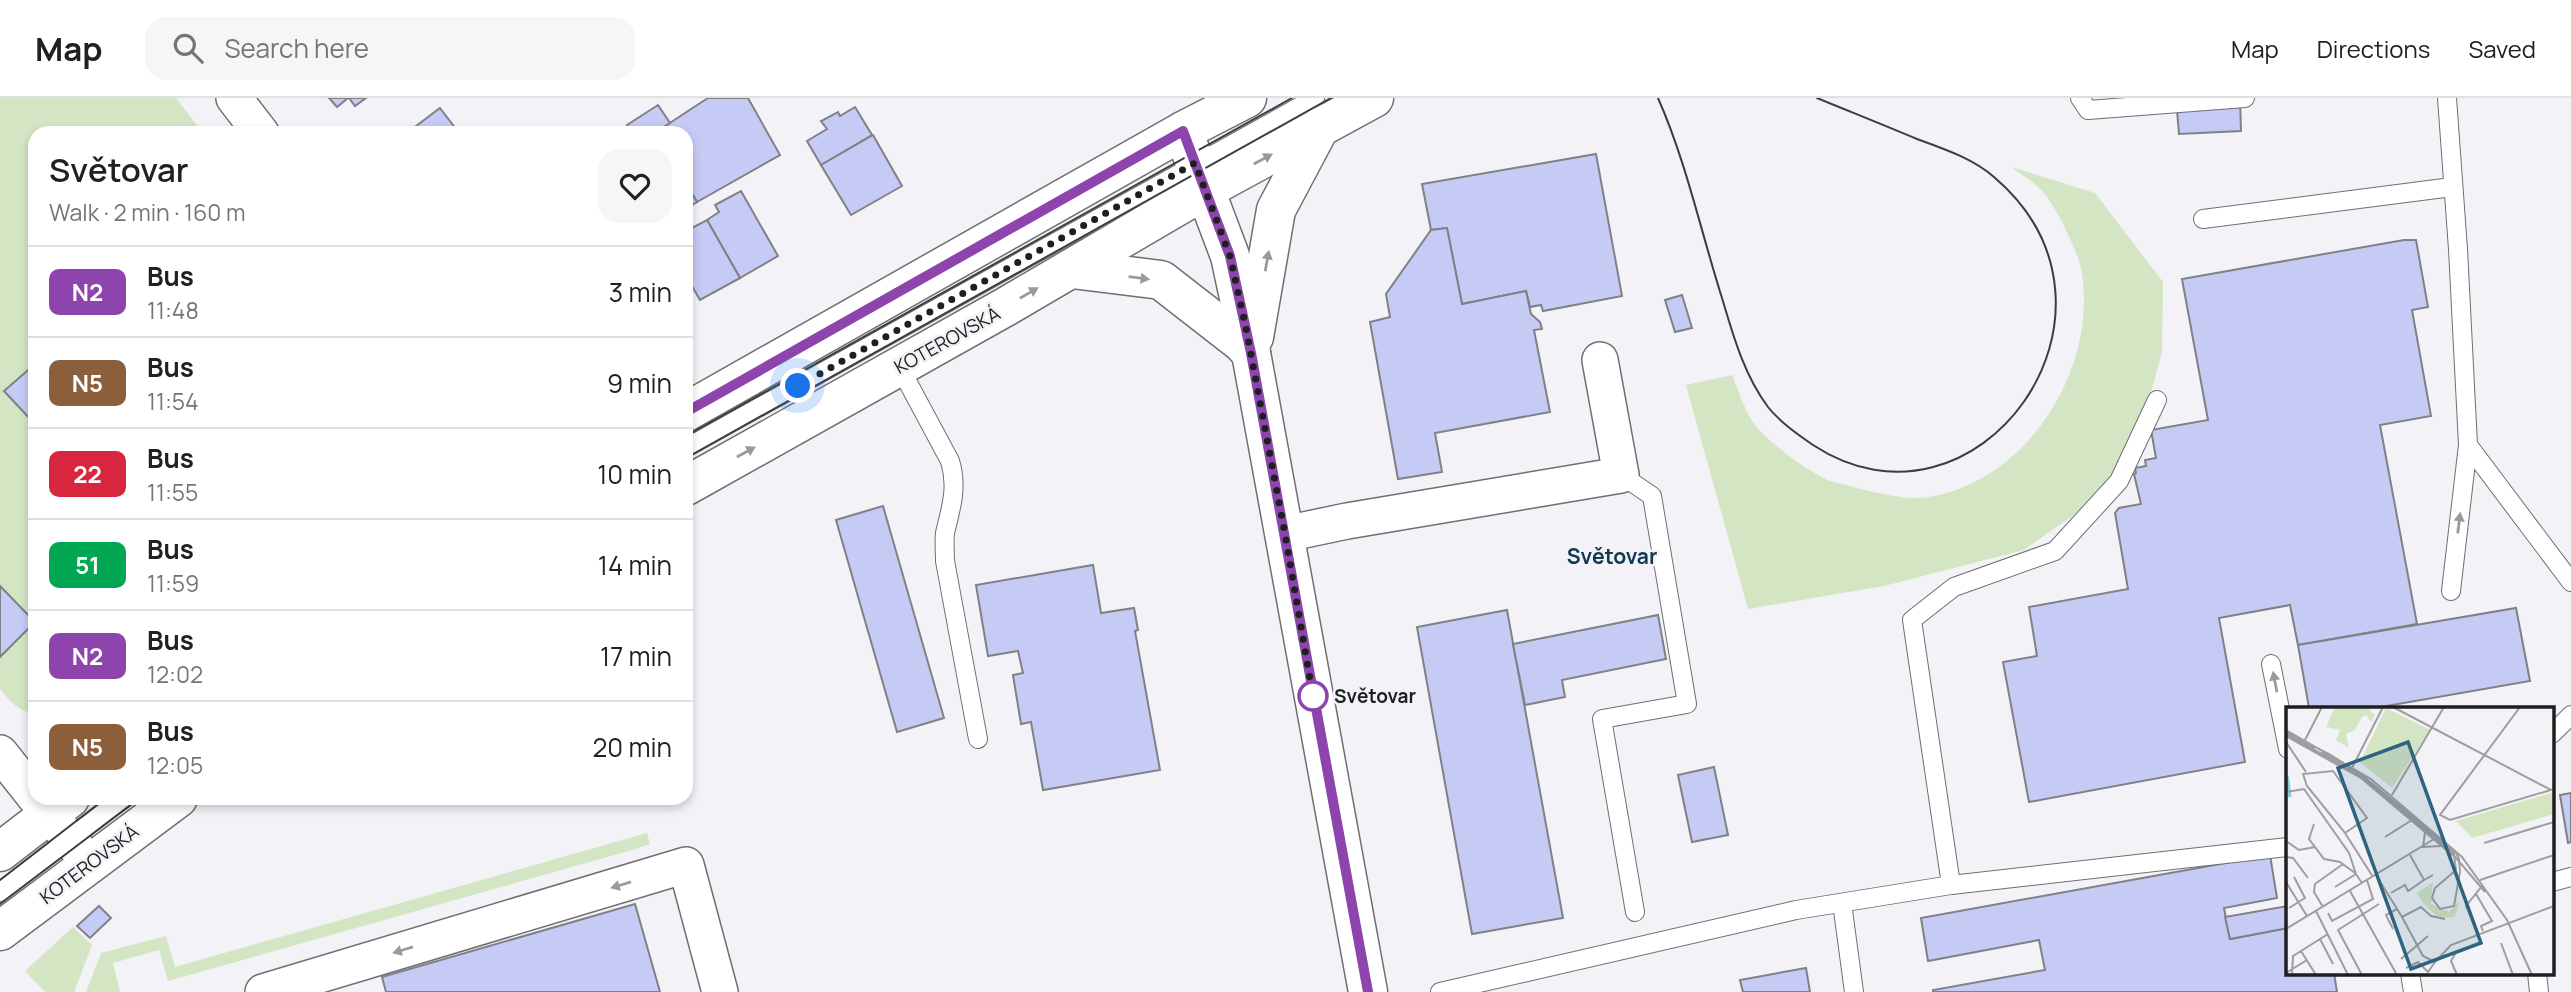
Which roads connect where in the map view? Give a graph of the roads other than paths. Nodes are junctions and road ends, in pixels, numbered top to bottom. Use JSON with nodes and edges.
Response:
{"nodes":[{"id":1,"x":234,"y":98,"type":"edge"},
{"id":2,"x":1247,"y":98,"type":"edge"},
{"id":3,"x":1374,"y":98,"type":"edge"},
{"id":4,"x":2080,"y":98,"type":"edge"},
{"id":5,"x":2245,"y":98,"type":"edge"},
{"id":6,"x":2447,"y":98,"type":"edge"},
{"id":7,"x":1318,"y":112,"type":"edge"},
{"id":8,"x":256,"y":126,"type":"edge"},
{"id":9,"x":1194,"y":161,"type":"junction"},
{"id":10,"x":2452,"y":187,"type":"junction"},
{"id":11,"x":2203,"y":219,"type":"dead end"},
{"id":12,"x":1072,"y":269,"type":"junction"},
{"id":13,"x":1251,"y":353,"type":"junction"},
{"id":14,"x":1600,"y":360,"type":"dead end"},
{"id":15,"x":899,"y":366,"type":"junction"},
{"id":16,"x":2157,"y":400,"type":"dead end"},
{"id":17,"x":693,"y":409,"type":"edge"},
{"id":18,"x":693,"y":444,"type":"edge"},
{"id":19,"x":2468,"y":445,"type":"junction"},
{"id":20,"x":1621,"y":475,"type":"junction"},
{"id":21,"x":693,"y":482,"type":"edge"},
{"id":22,"x":1285,"y":534,"type":"junction"},
{"id":23,"x":2571,"y":582,"type":"edge"},
{"id":24,"x":2451,"y":591,"type":"dead end"},
{"id":25,"x":2271,"y":664,"type":"dead end"},
{"id":26,"x":2571,"y":715,"type":"edge"},
{"id":27,"x":2554,"y":732,"type":"edge"},
{"id":28,"x":978,"y":739,"type":"dead end"},
{"id":29,"x":2286,"y":744,"type":"edge"},
{"id":30,"x":0,"y":753,"type":"edge"},
{"id":31,"x":28,"y":784,"type":"edge"},
{"id":32,"x":100,"y":805,"type":"edge"},
{"id":33,"x":136,"y":805,"type":"edge"},
{"id":34,"x":58,"y":818,"type":"edge"},
{"id":35,"x":2286,"y":847,"type":"edge"},
{"id":36,"x":0,"y":852,"type":"edge"},
{"id":37,"x":2571,"y":877,"type":"edge"},
{"id":38,"x":2554,"y":881,"type":"edge"},
{"id":39,"x":1951,"y":885,"type":"junction"},
{"id":40,"x":0,"y":892,"type":"edge"},
{"id":41,"x":1842,"y":903,"type":"junction"},
{"id":42,"x":1635,"y":912,"type":"dead end"},
{"id":43,"x":0,"y":931,"type":"edge"},
{"id":44,"x":2410,"y":974,"type":"edge"},
{"id":45,"x":2537,"y":974,"type":"edge"},
{"id":46,"x":264,"y":992,"type":"edge"},
{"id":47,"x":720,"y":992,"type":"edge"},
{"id":48,"x":1368,"y":992,"type":"edge"},
{"id":49,"x":1440,"y":992,"type":"edge"},
{"id":50,"x":1854,"y":992,"type":"edge"},
{"id":51,"x":2413,"y":992,"type":"edge"},
{"id":52,"x":2539,"y":992,"type":"edge"}],
"edges":[{"from":1,"to":8,"type":"street"},
{"from":2,"to":9,"type":"street"},
{"from":3,"to":7,"type":"street"},
{"from":4,"to":5,"type":"lane"},
{"from":6,"to":10,"type":"lane"},
{"from":7,"to":9,"type":"street"},
{"from":13,"to":7,"type":"street","one_way":true},
{"from":9,"to":12,"type":"street","name":"KOTEROVSKÁ"},
{"from":9,"to":13,"type":"street"},
{"from":9,"to":17,"type":"street"},
{"from":9,"to":18,"type":"lane","name":"KOTEROVSKÁ"},
{"from":10,"to":11,"type":"lane"},
{"from":10,"to":19,"type":"lane"},
{"from":12,"to":13,"type":"street","one_way":true},
{"from":15,"to":12,"type":"street","name":"KOTEROVSKÁ","one_way":true},
{"from":13,"to":22,"type":"street"},
{"from":14,"to":20,"type":"street"},
{"from":21,"to":15,"type":"street","name":"KOTEROVSKÁ","one_way":true},
{"from":15,"to":28,"type":"lane"},
{"from":16,"to":39,"type":"lane"},
{"from":19,"to":23,"type":"lane"},
{"from":24,"to":19,"type":"lane","one_way":true},
{"from":20,"to":22,"type":"street"},
{"from":20,"to":42,"type":"lane"},
{"from":22,"to":48,"type":"street"},
{"from":29,"to":25,"type":"lane","one_way":true},
{"from":26,"to":27,"type":"lane"},
{"from":30,"to":31,"type":"street"},
{"from":32,"to":34,"type":"lane","name":"KOTEROVSKÁ"},
{"from":33,"to":34,"type":"street","name":"KOTEROVSKÁ"},
{"from":34,"to":36,"type":"street","name":"KOTEROVSKÁ"},
{"from":34,"to":40,"type":"lane","name":"KOTEROVSKÁ"},
{"from":34,"to":43,"type":"street","name":"KOTEROVSKÁ"},
{"from":35,"to":39,"type":"lane"},
{"from":37,"to":38,"type":"lane"},
{"from":39,"to":41,"type":"lane"},
{"from":41,"to":49,"type":"lane"},
{"from":41,"to":50,"type":"lane"},
{"from":44,"to":51,"type":"lane"},
{"from":45,"to":52,"type":"lane"},
{"from":47,"to":46,"type":"street","one_way":true}]}
